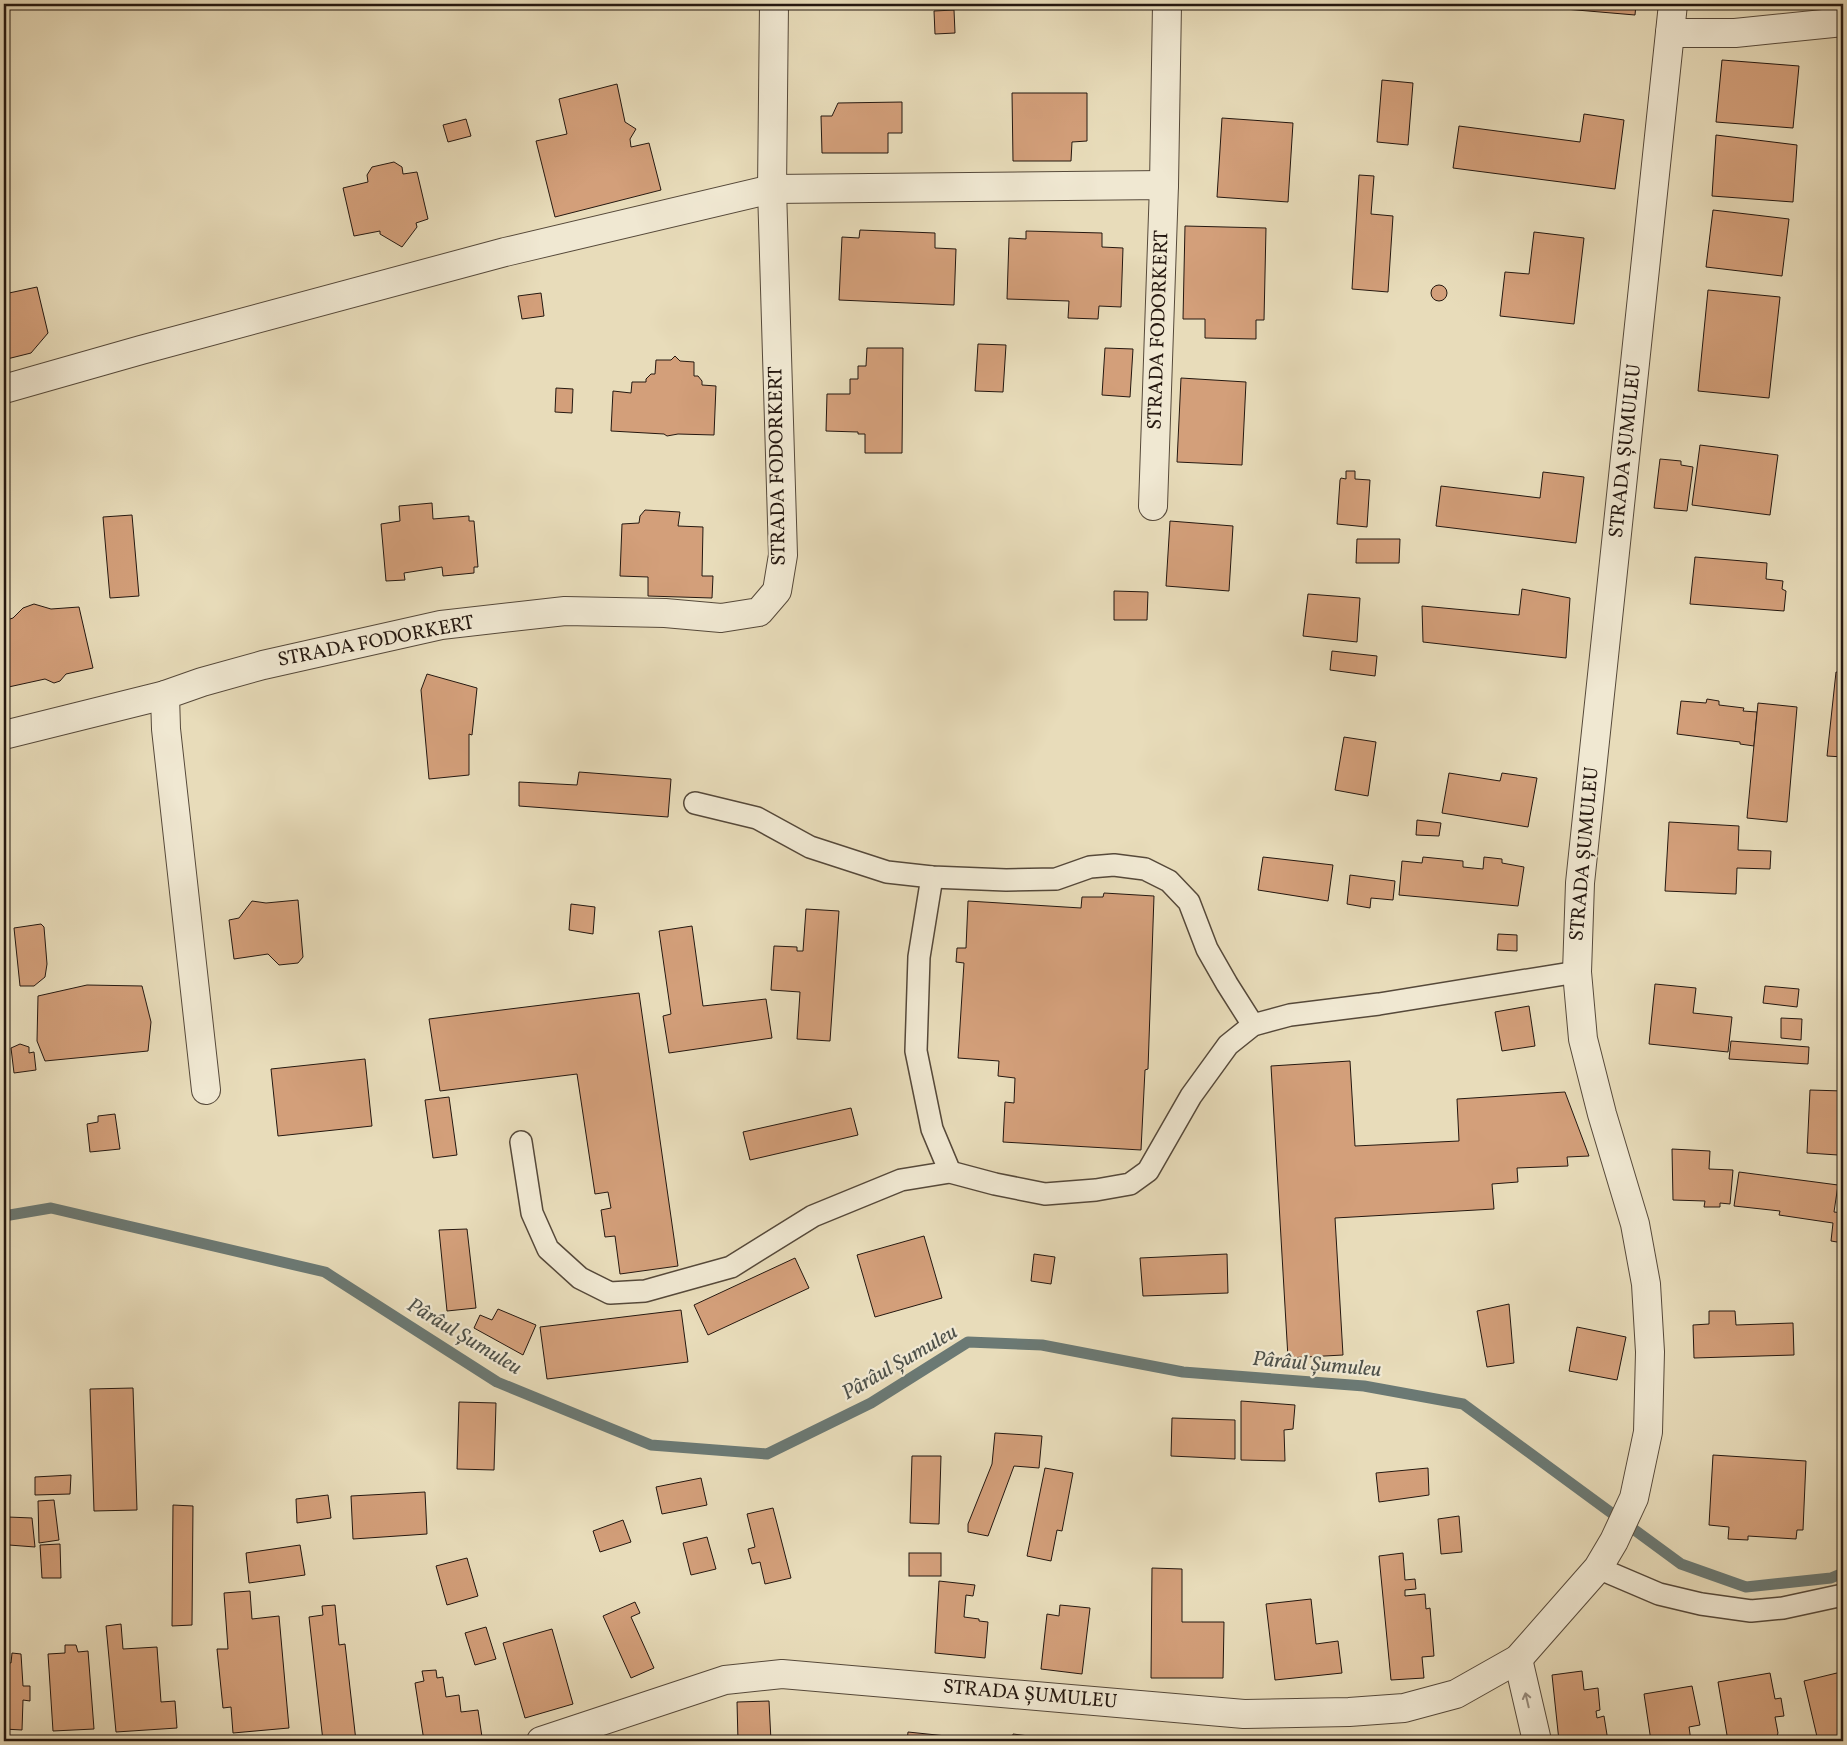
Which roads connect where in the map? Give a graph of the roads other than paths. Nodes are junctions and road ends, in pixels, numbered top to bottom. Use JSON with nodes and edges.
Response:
{"nodes":[{"id":1,"x":774,"y":4,"type":"edge"},
{"id":2,"x":1168,"y":4,"type":"edge"},
{"id":3,"x":1673,"y":4,"type":"edge"},
{"id":4,"x":1843,"y":22,"type":"edge"},
{"id":5,"x":1670,"y":33,"type":"junction"},
{"id":6,"x":1164,"y":185,"type":"junction"},
{"id":7,"x":772,"y":189,"type":"junction"},
{"id":8,"x":4,"y":389,"type":"edge"},
{"id":9,"x":1153,"y":506,"type":"dead end"},
{"id":10,"x":166,"y":696,"type":"junction"},
{"id":11,"x":4,"y":735,"type":"edge"},
{"id":12,"x":695,"y":803,"type":"dead end"},
{"id":13,"x":932,"y":877,"type":"junction"},
{"id":14,"x":1577,"y":972,"type":"junction"},
{"id":15,"x":1254,"y":1025,"type":"junction"},
{"id":16,"x":206,"y":1090,"type":"dead end"},
{"id":17,"x":521,"y":1142,"type":"dead end"},
{"id":18,"x":950,"y":1172,"type":"junction"},
{"id":19,"x":1598,"y":1568,"type":"junction"},
{"id":20,"x":1843,"y":1595,"type":"edge"},
{"id":21,"x":1518,"y":1659,"type":"junction"},
{"id":22,"x":541,"y":1741,"type":"edge"},
{"id":23,"x":1536,"y":1741,"type":"edge"}],
"edges":[{"from":1,"to":7,"type":"street","name":"STRADA FODORKERT"},
{"from":2,"to":6,"type":"street","name":"STRADA FODORKERT"},
{"from":3,"to":5,"type":"street","name":"STRADA ȘUMULEU"},
{"from":4,"to":5,"type":"street"},
{"from":5,"to":14,"type":"street","name":"STRADA ȘUMULEU"},
{"from":6,"to":7,"type":"street"},
{"from":6,"to":9,"type":"street","name":"STRADA FODORKERT"},
{"from":7,"to":8,"type":"street"},
{"from":7,"to":10,"type":"street","name":"STRADA FODORKERT"},
{"from":10,"to":11,"type":"street","name":"STRADA FODORKERT"},
{"from":10,"to":16,"type":"street"},
{"from":12,"to":13,"type":"lane"},
{"from":13,"to":15,"type":"lane"},
{"from":13,"to":18,"type":"lane"},
{"from":14,"to":15,"type":"lane"},
{"from":14,"to":19,"type":"street","name":"STRADA ȘUMULEU"},
{"from":15,"to":18,"type":"lane"},
{"from":17,"to":18,"type":"lane"},
{"from":19,"to":20,"type":"lane"},
{"from":19,"to":21,"type":"street","name":"STRADA ȘUMULEU"},
{"from":21,"to":22,"type":"street","name":"STRADA ȘUMULEU"},
{"from":23,"to":21,"type":"street","one_way":true}]}
